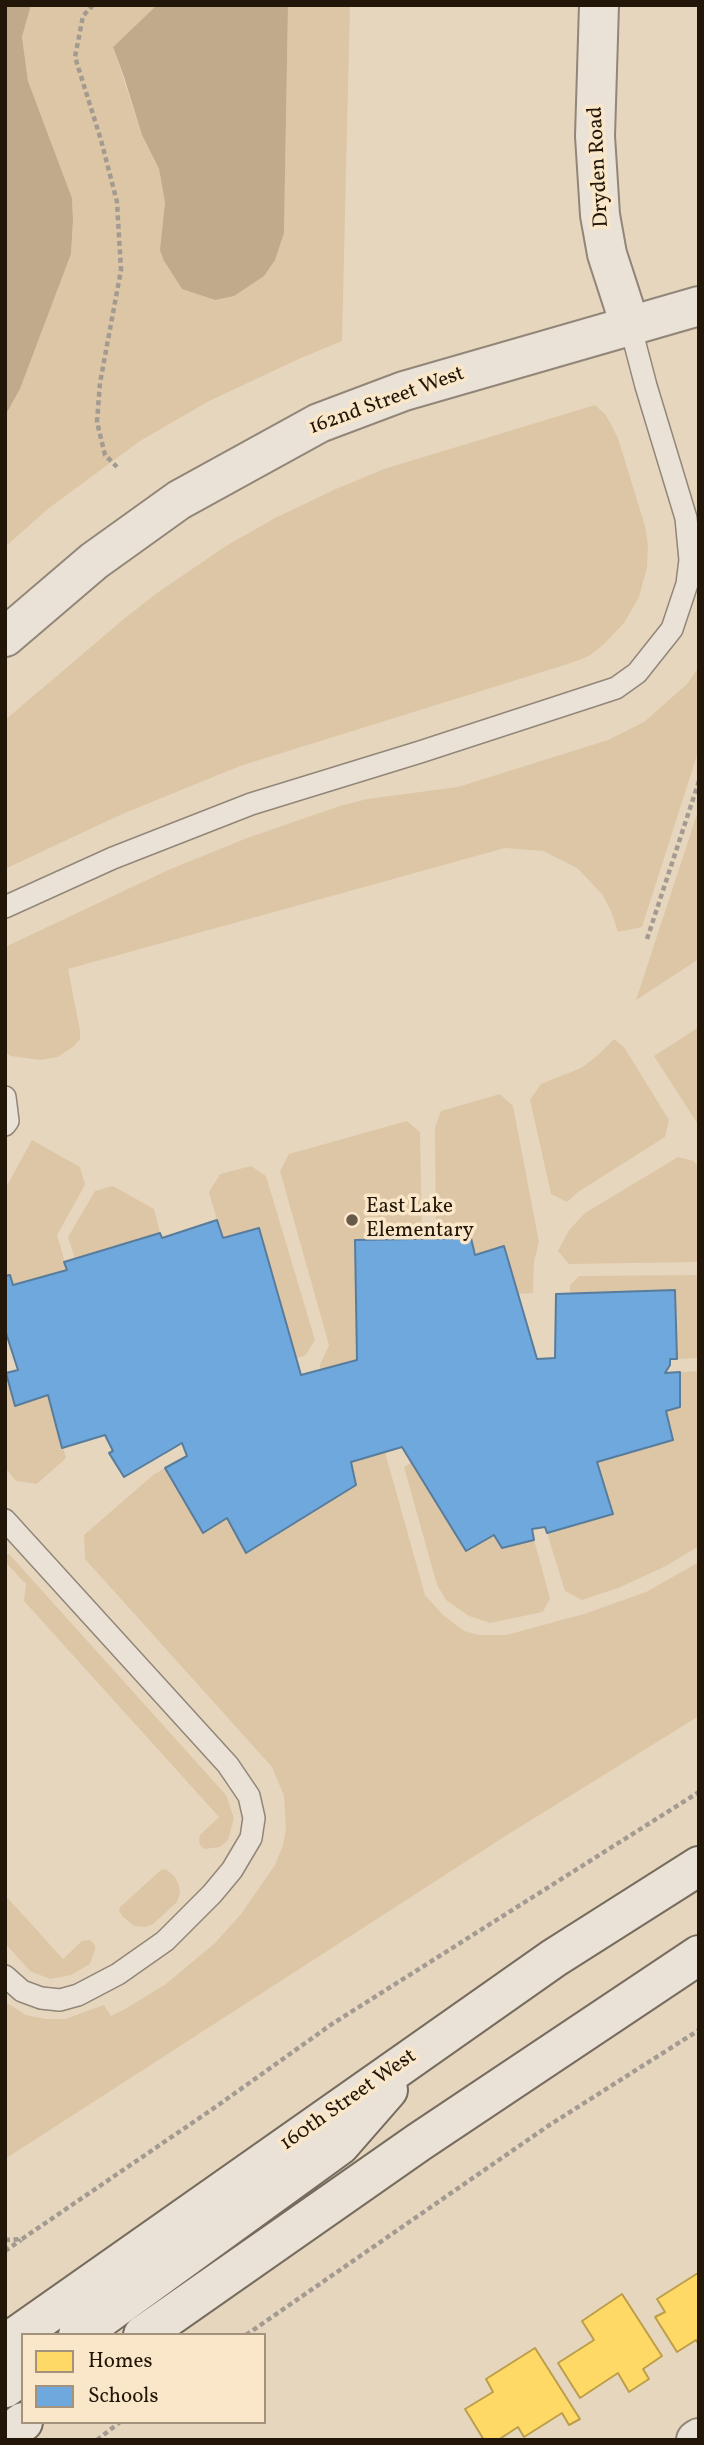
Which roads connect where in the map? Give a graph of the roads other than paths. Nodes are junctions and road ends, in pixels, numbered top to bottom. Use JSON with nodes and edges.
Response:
{"nodes":[{"id":1,"x":598,"y":5,"type":"edge"},
{"id":2,"x":699,"y":306,"type":"edge"},
{"id":3,"x":631,"y":325,"type":"junction"},
{"id":4,"x":5,"y":637,"type":"edge"},
{"id":5,"x":5,"y":907,"type":"edge"},
{"id":6,"x":5,"y":1097,"type":"edge"},
{"id":7,"x":5,"y":1125,"type":"edge"},
{"id":8,"x":5,"y":1520,"type":"edge"},
{"id":9,"x":699,"y":1866,"type":"edge"},
{"id":10,"x":699,"y":1955,"type":"edge"},
{"id":11,"x":5,"y":1976,"type":"edge"},
{"id":12,"x":424,"y":2049,"type":"junction"},
{"id":13,"x":81,"y":2333,"type":"edge"},
{"id":14,"x":146,"y":2333,"type":"edge"},
{"id":15,"x":5,"y":2344,"type":"edge"},
{"id":16,"x":21,"y":2376,"type":"edge"},
{"id":17,"x":5,"y":2388,"type":"edge"},
{"id":18,"x":21,"y":2424,"type":"edge"},
{"id":19,"x":5,"y":2436,"type":"edge"}],
"edges":[{"from":1,"to":3,"type":"main road","name":"Dryden Road"},
{"from":2,"to":3,"type":"main road","name":"162nd Street West"},
{"from":3,"to":4,"type":"main road","name":"162nd Street West"},
{"from":3,"to":5,"type":"lane"},
{"from":6,"to":7,"type":"lane"},
{"from":8,"to":11,"type":"lane"},
{"from":9,"to":12,"type":"main road","name":"160th Street West"},
{"from":10,"to":14,"type":"main road"},
{"from":12,"to":13,"type":"main road"},
{"from":12,"to":15,"type":"main road","name":"160th Street West"},
{"from":16,"to":17,"type":"main road"},
{"from":18,"to":19,"type":"main road"}]}
